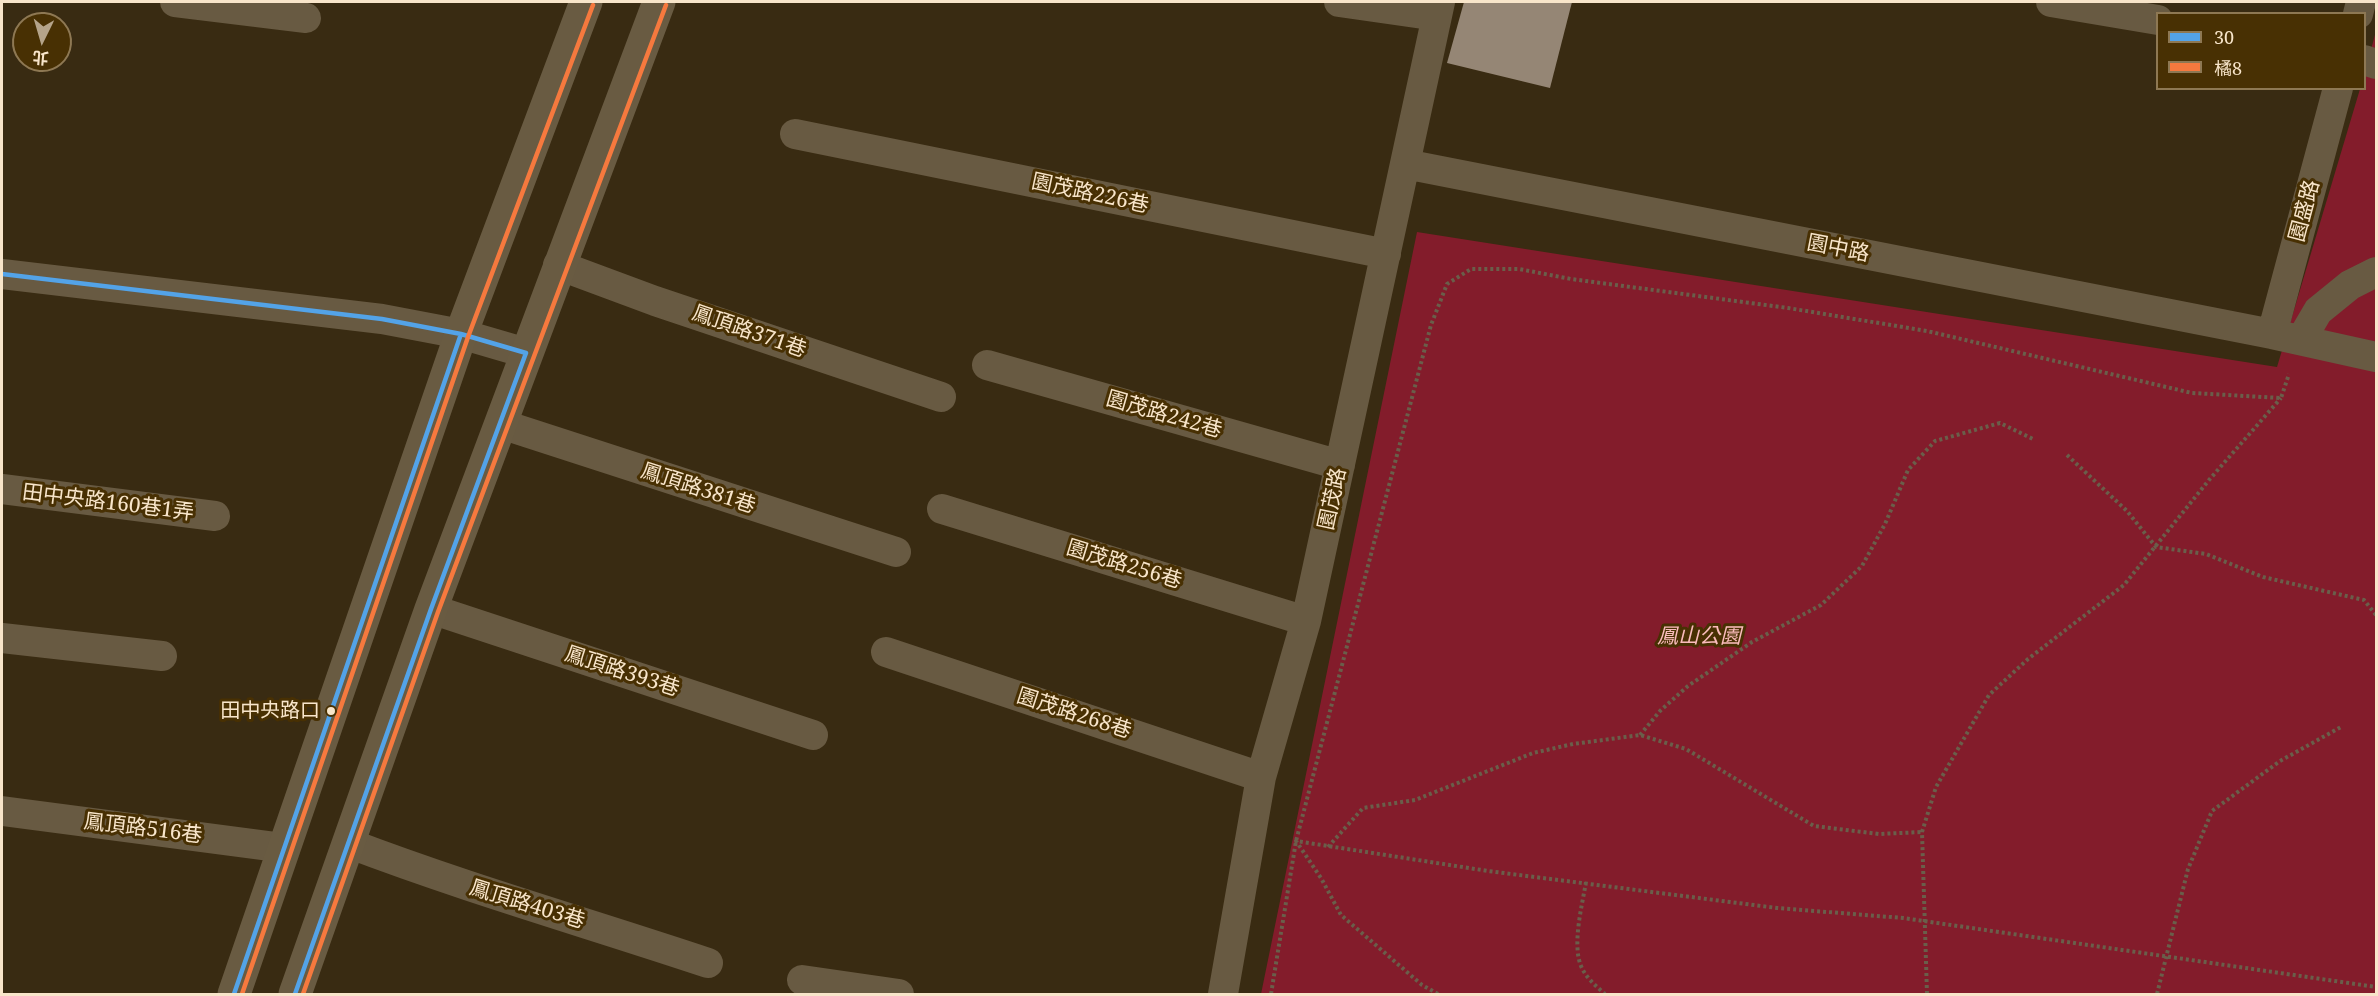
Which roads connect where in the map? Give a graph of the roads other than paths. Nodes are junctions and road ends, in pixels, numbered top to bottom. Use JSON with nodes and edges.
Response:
{"nodes":[{"id":1,"x":175,"y":2,"type":"edge"},
{"id":2,"x":586,"y":2,"type":"edge"},
{"id":3,"x":658,"y":2,"type":"edge"},
{"id":4,"x":1339,"y":2,"type":"edge"},
{"id":5,"x":2051,"y":2,"type":"edge"},
{"id":6,"x":1439,"y":9,"type":"edge"},
{"id":7,"x":306,"y":18,"type":"dead end"},
{"id":8,"x":2156,"y":20,"type":"edge"},
{"id":9,"x":2337,"y":90,"type":"edge"},
{"id":10,"x":795,"y":134,"type":"dead end"},
{"id":11,"x":1405,"y":164,"type":"junction"},
{"id":12,"x":1386,"y":254,"type":"junction"},
{"id":13,"x":558,"y":265,"type":"junction"},
{"id":14,"x":2376,"y":272,"type":"edge"},
{"id":15,"x":2,"y":274,"type":"edge"},
{"id":16,"x":461,"y":334,"type":"junction"},
{"id":17,"x":2272,"y":334,"type":"junction"},
{"id":18,"x":2301,"y":340,"type":"junction"},
{"id":19,"x":526,"y":353,"type":"junction"},
{"id":20,"x":2376,"y":357,"type":"edge"},
{"id":21,"x":987,"y":365,"type":"dead end"},
{"id":22,"x":941,"y":397,"type":"dead end"},
{"id":23,"x":501,"y":424,"type":"junction"},
{"id":24,"x":1340,"y":465,"type":"junction"},
{"id":25,"x":2,"y":489,"type":"edge"},
{"id":26,"x":942,"y":509,"type":"dead end"},
{"id":27,"x":215,"y":516,"type":"dead end"},
{"id":28,"x":896,"y":552,"type":"dead end"},
{"id":29,"x":431,"y":609,"type":"junction"},
{"id":30,"x":1306,"y":621,"type":"junction"},
{"id":31,"x":2,"y":638,"type":"edge"},
{"id":32,"x":886,"y":652,"type":"dead end"},
{"id":33,"x":162,"y":656,"type":"dead end"},
{"id":34,"x":813,"y":735,"type":"dead end"},
{"id":35,"x":1261,"y":777,"type":"junction"},
{"id":36,"x":2,"y":811,"type":"edge"},
{"id":37,"x":348,"y":843,"type":"junction"},
{"id":38,"x":284,"y":848,"type":"junction"},
{"id":39,"x":708,"y":963,"type":"dead end"},
{"id":40,"x":802,"y":980,"type":"dead end"},
{"id":41,"x":234,"y":994,"type":"edge"},
{"id":42,"x":295,"y":994,"type":"edge"},
{"id":43,"x":899,"y":994,"type":"edge"},
{"id":44,"x":1223,"y":994,"type":"edge"}],
"edges":[{"from":1,"to":7,"type":"street"},
{"from":2,"to":16,"type":"main road"},
{"from":3,"to":13,"type":"main road"},
{"from":4,"to":6,"type":"street"},
{"from":5,"to":8,"type":"street"},
{"from":6,"to":11,"type":"street","name":"園茂路"},
{"from":9,"to":17,"type":"street","name":"園盛路"},
{"from":10,"to":12,"type":"street","name":"園茂路226巷"},
{"from":11,"to":12,"type":"street","name":"園茂路"},
{"from":11,"to":17,"type":"street","name":"園中路"},
{"from":12,"to":24,"type":"street","name":"園茂路"},
{"from":13,"to":19,"type":"main road"},
{"from":13,"to":22,"type":"street","name":"鳳頂路371巷"},
{"from":14,"to":18,"type":"street"},
{"from":15,"to":16,"type":"street"},
{"from":16,"to":19,"type":"street"},
{"from":16,"to":38,"type":"main road"},
{"from":17,"to":18,"type":"street","name":"園中路"},
{"from":18,"to":20,"type":"street","name":"園中路"},
{"from":19,"to":23,"type":"main road"},
{"from":21,"to":24,"type":"street","name":"園茂路242巷"},
{"from":23,"to":28,"type":"street","name":"鳳頂路381巷"},
{"from":23,"to":29,"type":"main road"},
{"from":24,"to":30,"type":"street","name":"園茂路"},
{"from":25,"to":27,"type":"street","name":"田中央路160巷1弄"},
{"from":26,"to":30,"type":"street","name":"園茂路256巷"},
{"from":29,"to":34,"type":"street","name":"鳳頂路393巷"},
{"from":29,"to":37,"type":"main road"},
{"from":30,"to":35,"type":"street","name":"園茂路"},
{"from":31,"to":33,"type":"street"},
{"from":32,"to":35,"type":"street","name":"園茂路268巷"},
{"from":35,"to":44,"type":"street","name":"園茂路"},
{"from":36,"to":38,"type":"street","name":"鳳頂路516巷"},
{"from":37,"to":39,"type":"street","name":"鳳頂路403巷"},
{"from":37,"to":42,"type":"main road"},
{"from":38,"to":41,"type":"main road"},
{"from":40,"to":43,"type":"street"}]}
